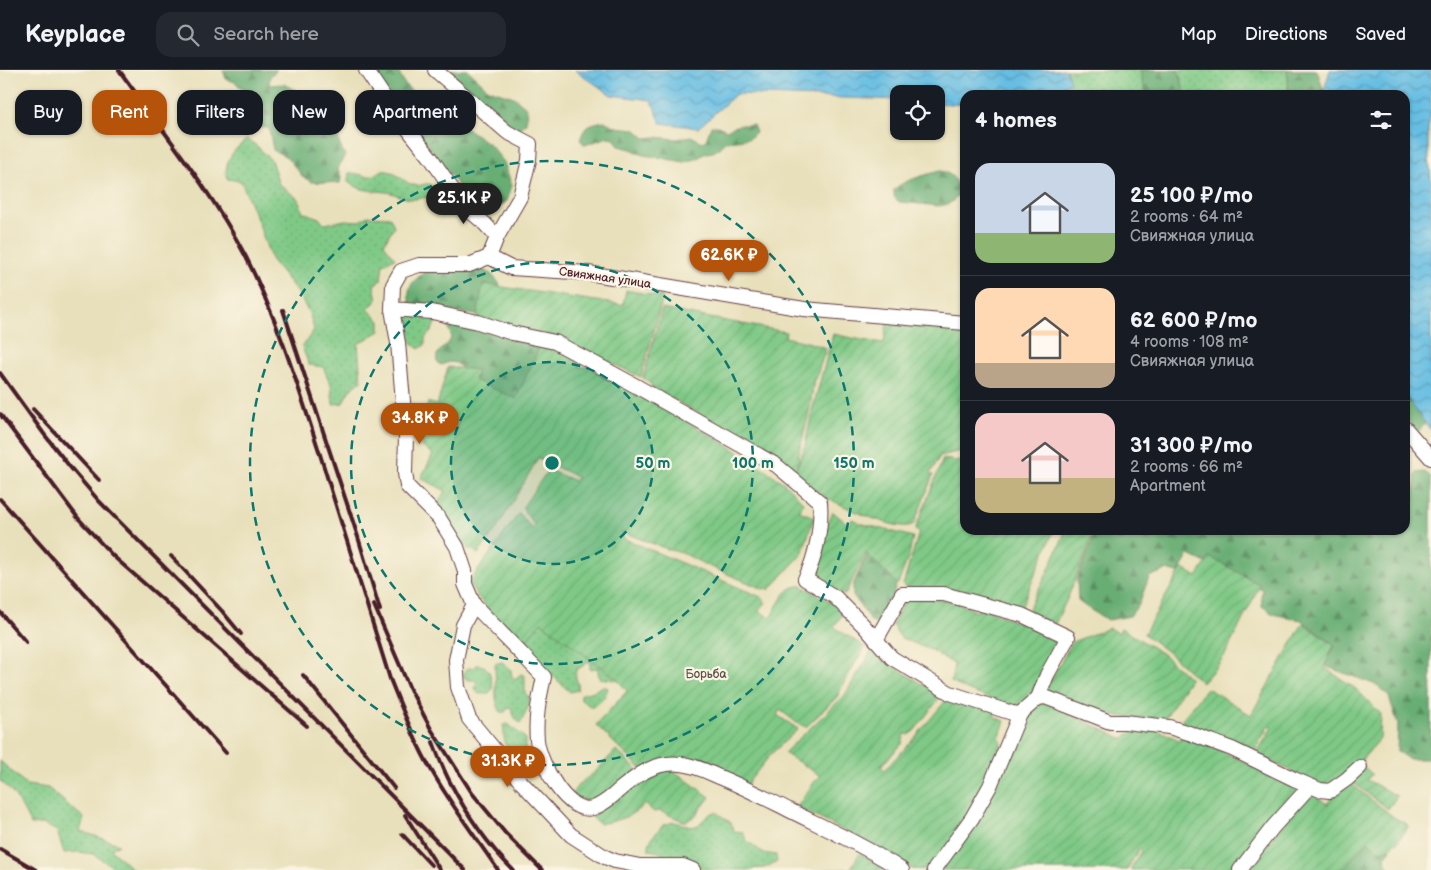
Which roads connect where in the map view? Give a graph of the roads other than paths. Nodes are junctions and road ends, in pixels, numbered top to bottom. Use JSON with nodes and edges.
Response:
{"nodes":[{"id":1,"x":366,"y":70,"type":"edge"},
{"id":2,"x":435,"y":70,"type":"edge"},
{"id":3,"x":497,"y":237,"type":"junction"},
{"id":4,"x":489,"y":257,"type":"junction"},
{"id":5,"x":392,"y":309,"type":"junction"},
{"id":6,"x":960,"y":323,"type":"edge"},
{"id":7,"x":1410,"y":434,"type":"edge"},
{"id":8,"x":1431,"y":458,"type":"edge"},
{"id":9,"x":474,"y":605,"type":"junction"},
{"id":10,"x":876,"y":640,"type":"junction"},
{"id":11,"x":1038,"y":698,"type":"junction"},
{"id":12,"x":1020,"y":714,"type":"junction"},
{"id":13,"x":1360,"y":767,"type":"dead end"},
{"id":14,"x":1310,"y":786,"type":"junction"},
{"id":15,"x":694,"y":870,"type":"edge"},
{"id":16,"x":902,"y":870,"type":"edge"},
{"id":17,"x":934,"y":870,"type":"edge"},
{"id":18,"x":1240,"y":870,"type":"edge"}],
"edges":[{"from":1,"to":3,"type":"street"},
{"from":2,"to":3,"type":"street"},
{"from":3,"to":4,"type":"street"},
{"from":4,"to":5,"type":"street"},
{"from":4,"to":6,"type":"street","name":"Свияжная улица"},
{"from":5,"to":9,"type":"street"},
{"from":5,"to":10,"type":"street"},
{"from":7,"to":8,"type":"street"},
{"from":9,"to":15,"type":"street"},
{"from":9,"to":16,"type":"street"},
{"from":10,"to":11,"type":"street"},
{"from":10,"to":12,"type":"street"},
{"from":11,"to":12,"type":"street"},
{"from":11,"to":14,"type":"street"},
{"from":12,"to":17,"type":"street"},
{"from":13,"to":14,"type":"street"},
{"from":14,"to":18,"type":"street"}]}
